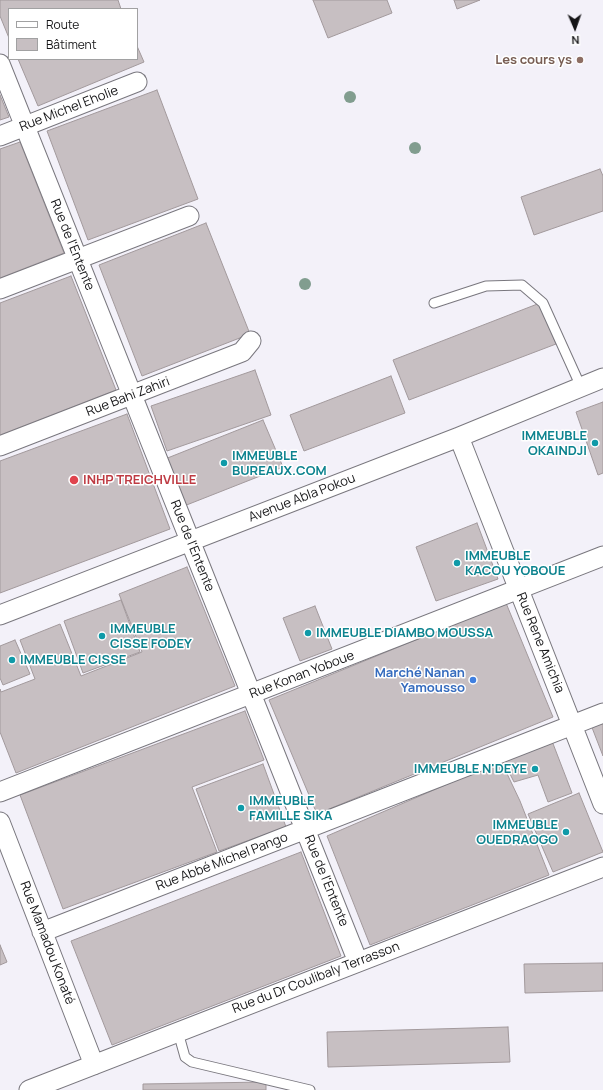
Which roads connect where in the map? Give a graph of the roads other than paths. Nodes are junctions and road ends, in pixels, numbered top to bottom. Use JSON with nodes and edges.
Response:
{"nodes":[{"id":1,"x":0,"y":64,"type":"edge"},
{"id":2,"x":137,"y":82,"type":"dead end"},
{"id":3,"x":25,"y":126,"type":"junction"},
{"id":4,"x":0,"y":136,"type":"edge"},
{"id":5,"x":189,"y":216,"type":"dead end"},
{"id":6,"x":78,"y":260,"type":"junction"},
{"id":7,"x":0,"y":289,"type":"edge"},
{"id":8,"x":434,"y":303,"type":"dead end"},
{"id":9,"x":251,"y":341,"type":"dead end"},
{"id":10,"x":603,"y":378,"type":"edge"},
{"id":11,"x":581,"y":387,"type":"junction"},
{"id":12,"x":132,"y":395,"type":"junction"},
{"id":13,"x":459,"y":437,"type":"junction"},
{"id":14,"x":0,"y":446,"type":"edge"},
{"id":15,"x":191,"y":542,"type":"junction"},
{"id":16,"x":603,"y":556,"type":"edge"},
{"id":17,"x":519,"y":590,"type":"junction"},
{"id":18,"x":0,"y":615,"type":"edge"},
{"id":19,"x":251,"y":694,"type":"junction"},
{"id":20,"x":603,"y":713,"type":"edge"},
{"id":21,"x":572,"y":726,"type":"junction"},
{"id":22,"x":0,"y":792,"type":"edge"},
{"id":23,"x":603,"y":804,"type":"edge"},
{"id":24,"x":0,"y":822,"type":"edge"},
{"id":25,"x":305,"y":830,"type":"junction"},
{"id":26,"x":603,"y":867,"type":"edge"},
{"id":27,"x":42,"y":932,"type":"junction"},
{"id":28,"x":358,"y":962,"type":"junction"},
{"id":29,"x":178,"y":1032,"type":"junction"},
{"id":30,"x":94,"y":1065,"type":"junction"},
{"id":31,"x":29,"y":1090,"type":"edge"},
{"id":32,"x":310,"y":1090,"type":"edge"}],
"edges":[{"from":1,"to":3,"type":"street","name":"Rue de l'Entente"},
{"from":2,"to":3,"type":"street","name":"Rue Michel Eholie"},
{"from":3,"to":4,"type":"street","name":"Rue Michel Eholie"},
{"from":3,"to":6,"type":"street","name":"Rue de l'Entente"},
{"from":5,"to":6,"type":"street"},
{"from":6,"to":7,"type":"street"},
{"from":6,"to":12,"type":"street","name":"Rue de l'Entente"},
{"from":8,"to":11,"type":"lane"},
{"from":9,"to":12,"type":"street","name":"Rue Bahi Zahiri"},
{"from":10,"to":11,"type":"street","name":"Avenue Abla Pokou"},
{"from":11,"to":13,"type":"street","name":"Avenue Abla Pokou"},
{"from":12,"to":14,"type":"street","name":"Rue Bahi Zahiri"},
{"from":12,"to":15,"type":"street","name":"Rue de l'Entente"},
{"from":13,"to":15,"type":"street","name":"Avenue Abla Pokou"},
{"from":13,"to":17,"type":"street","name":"Rue Rene Amichia"},
{"from":15,"to":18,"type":"street","name":"Avenue Abla Pokou"},
{"from":15,"to":19,"type":"street","name":"Rue de l'Entente"},
{"from":16,"to":17,"type":"street","name":"Rue Konan Yoboue"},
{"from":17,"to":19,"type":"street","name":"Rue Konan Yoboue"},
{"from":17,"to":21,"type":"street","name":"Rue Rene Amichia"},
{"from":19,"to":22,"type":"street","name":"Rue Konan Yoboue"},
{"from":19,"to":25,"type":"street","name":"Rue de l'Entente"},
{"from":20,"to":21,"type":"street","name":"Rue Abbé Michel Pango"},
{"from":21,"to":23,"type":"street","name":"Rue Rene Amichia"},
{"from":21,"to":25,"type":"street","name":"Rue Abbé Michel Pango"},
{"from":24,"to":27,"type":"street","name":"Rue Mamadou Konaté"},
{"from":25,"to":27,"type":"street","name":"Rue Abbé Michel Pango"},
{"from":25,"to":28,"type":"street","name":"Rue de l'Entente"},
{"from":26,"to":28,"type":"street","name":"Rue du Dr Coulibaly Terrasson"},
{"from":27,"to":30,"type":"street","name":"Rue Mamadou Konaté"},
{"from":28,"to":29,"type":"street","name":"Rue du Dr Coulibaly Terrasson"},
{"from":29,"to":30,"type":"street","name":"Rue du Dr Coulibaly Terrasson"},
{"from":29,"to":32,"type":"lane"},
{"from":30,"to":31,"type":"street","name":"Rue du Dr Coulibaly Terrasson"}]}
